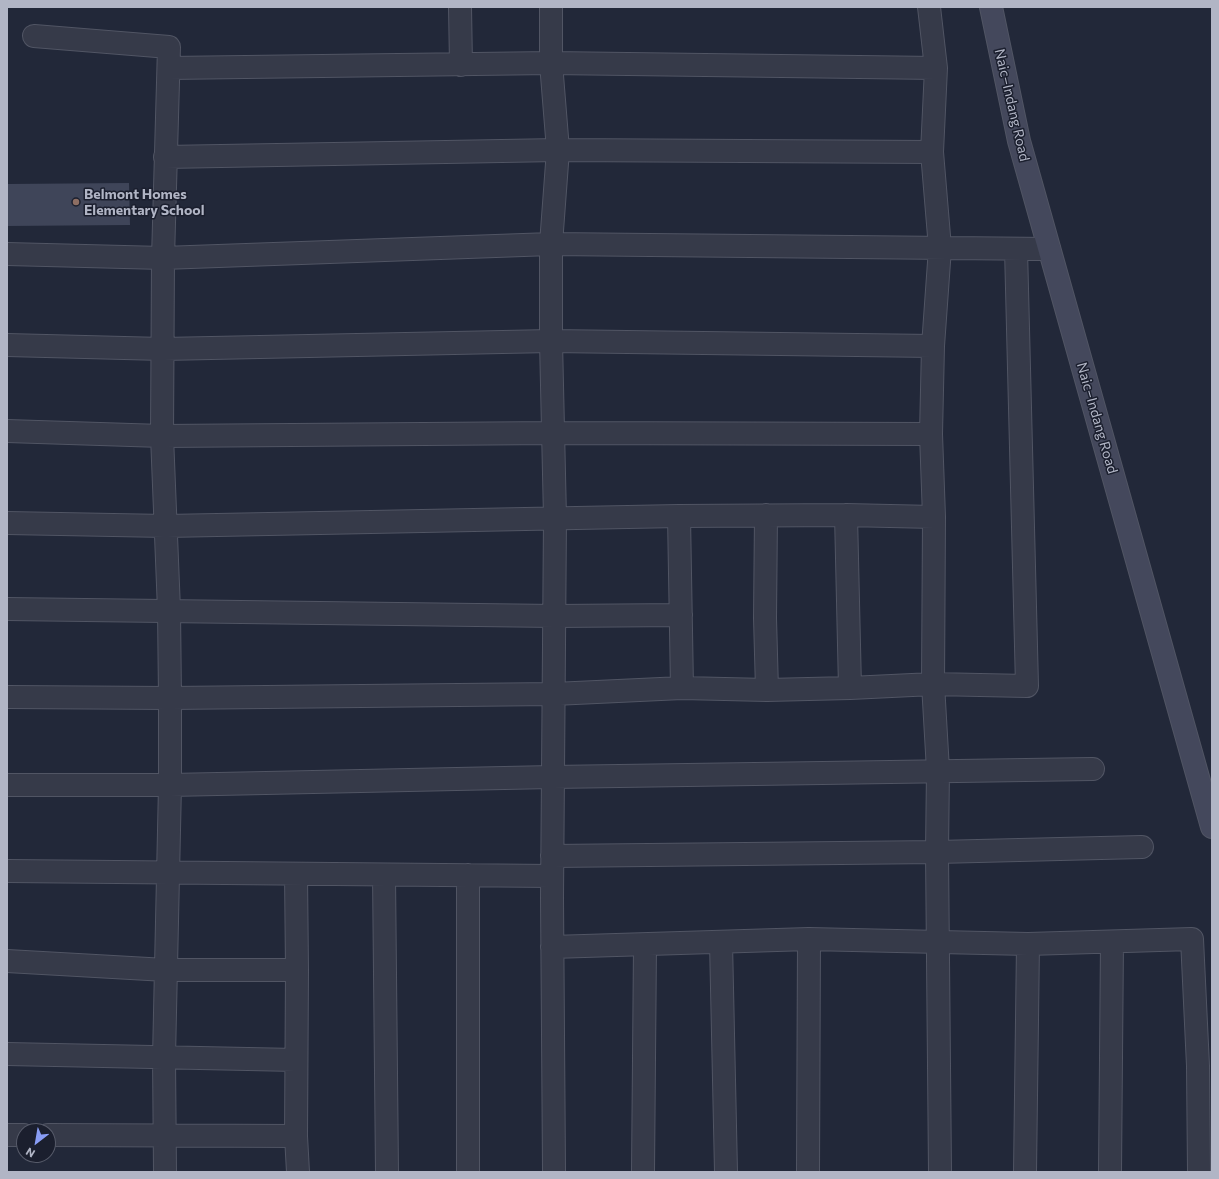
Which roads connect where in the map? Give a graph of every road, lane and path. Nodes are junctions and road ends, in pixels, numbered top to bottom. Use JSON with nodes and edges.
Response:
{"nodes":[{"id":1,"x":460,"y":7,"type":"edge"},
{"id":2,"x":551,"y":7,"type":"edge"},
{"id":3,"x":928,"y":7,"type":"edge"},
{"id":4,"x":991,"y":7,"type":"edge"},
{"id":5,"x":34,"y":36,"type":"dead end"},
{"id":6,"x":551,"y":63,"type":"junction"},
{"id":7,"x":462,"y":65,"type":"junction"},
{"id":8,"x":168,"y":68,"type":"junction"},
{"id":9,"x":936,"y":68,"type":"junction"},
{"id":10,"x":558,"y":150,"type":"junction"},
{"id":11,"x":932,"y":152,"type":"junction"},
{"id":12,"x":166,"y":157,"type":"junction"},
{"id":13,"x":551,"y":244,"type":"junction"},
{"id":14,"x":940,"y":248,"type":"junction"},
{"id":15,"x":1016,"y":249,"type":"junction"},
{"id":16,"x":1049,"y":249,"type":"junction"},
{"id":17,"x":7,"y":254,"type":"edge"},
{"id":18,"x":163,"y":258,"type":"junction"},
{"id":19,"x":551,"y":341,"type":"junction"},
{"id":20,"x":7,"y":345,"type":"edge"},
{"id":21,"x":933,"y":346,"type":"junction"},
{"id":22,"x":163,"y":349,"type":"junction"},
{"id":23,"x":7,"y":431,"type":"edge"},
{"id":24,"x":554,"y":433,"type":"junction"},
{"id":25,"x":931,"y":434,"type":"junction"},
{"id":26,"x":162,"y":436,"type":"junction"},
{"id":27,"x":766,"y":515,"type":"junction"},
{"id":28,"x":846,"y":515,"type":"junction"},
{"id":29,"x":679,"y":516,"type":"junction"},
{"id":30,"x":934,"y":517,"type":"junction"},
{"id":31,"x":555,"y":518,"type":"junction"},
{"id":32,"x":7,"y":523,"type":"edge"},
{"id":33,"x":166,"y":526,"type":"junction"},
{"id":34,"x":7,"y":609,"type":"edge"},
{"id":35,"x":169,"y":610,"type":"junction"},
{"id":36,"x":681,"y":615,"type":"junction"},
{"id":37,"x":555,"y":616,"type":"junction"},
{"id":38,"x":933,"y":684,"type":"junction"},
{"id":39,"x":682,"y":688,"type":"junction"},
{"id":40,"x":850,"y":688,"type":"junction"},
{"id":41,"x":767,"y":690,"type":"junction"},
{"id":42,"x":554,"y":694,"type":"junction"},
{"id":43,"x":7,"y":697,"type":"edge"},
{"id":44,"x":170,"y":698,"type":"junction"},
{"id":45,"x":1093,"y":769,"type":"dead end"},
{"id":46,"x":938,"y":770,"type":"junction"},
{"id":47,"x":552,"y":776,"type":"junction"},
{"id":48,"x":7,"y":785,"type":"edge"},
{"id":49,"x":170,"y":785,"type":"junction"},
{"id":50,"x":1212,"y":827,"type":"edge"},
{"id":51,"x":1142,"y":848,"type":"dead end"},
{"id":52,"x":937,"y":852,"type":"junction"},
{"id":53,"x":552,"y":866,"type":"junction"},
{"id":54,"x":7,"y":871,"type":"edge"},
{"id":55,"x":168,"y":873,"type":"junction"},
{"id":56,"x":296,"y":874,"type":"junction"},
{"id":57,"x":384,"y":875,"type":"junction"},
{"id":58,"x":468,"y":875,"type":"junction"},
{"id":59,"x":809,"y":939,"type":"junction"},
{"id":60,"x":721,"y":942,"type":"junction"},
{"id":61,"x":937,"y":942,"type":"junction"},
{"id":62,"x":1112,"y":942,"type":"junction"},
{"id":63,"x":646,"y":944,"type":"junction"},
{"id":64,"x":1028,"y":944,"type":"junction"},
{"id":65,"x":552,"y":947,"type":"junction"},
{"id":66,"x":7,"y":960,"type":"edge"},
{"id":67,"x":166,"y":970,"type":"junction"},
{"id":68,"x":297,"y":970,"type":"junction"},
{"id":69,"x":7,"y":1054,"type":"edge"},
{"id":70,"x":164,"y":1058,"type":"junction"},
{"id":71,"x":296,"y":1060,"type":"junction"},
{"id":72,"x":56,"y":1135,"type":"edge"},
{"id":73,"x":165,"y":1136,"type":"junction"},
{"id":74,"x":296,"y":1136,"type":"junction"},
{"id":75,"x":164,"y":1172,"type":"edge"},
{"id":76,"x":298,"y":1172,"type":"edge"},
{"id":77,"x":387,"y":1172,"type":"edge"},
{"id":78,"x":468,"y":1172,"type":"edge"},
{"id":79,"x":554,"y":1172,"type":"edge"},
{"id":80,"x":643,"y":1172,"type":"edge"},
{"id":81,"x":726,"y":1172,"type":"edge"},
{"id":82,"x":808,"y":1172,"type":"edge"},
{"id":83,"x":940,"y":1172,"type":"edge"},
{"id":84,"x":1025,"y":1172,"type":"edge"},
{"id":85,"x":1110,"y":1172,"type":"edge"},
{"id":86,"x":1199,"y":1172,"type":"edge"}],
"edges":[{"from":1,"to":7,"type":"street"},
{"from":2,"to":6,"type":"street"},
{"from":3,"to":9,"type":"street"},
{"from":4,"to":16,"type":"main road","name":"Naic–Indang Road"},
{"from":5,"to":8,"type":"street"},
{"from":6,"to":7,"type":"street"},
{"from":6,"to":9,"type":"street"},
{"from":6,"to":10,"type":"street"},
{"from":7,"to":8,"type":"street"},
{"from":8,"to":12,"type":"street"},
{"from":9,"to":11,"type":"street"},
{"from":10,"to":11,"type":"street"},
{"from":10,"to":12,"type":"street"},
{"from":10,"to":13,"type":"street"},
{"from":11,"to":14,"type":"street"},
{"from":12,"to":18,"type":"street"},
{"from":13,"to":14,"type":"street"},
{"from":13,"to":18,"type":"street"},
{"from":13,"to":19,"type":"street"},
{"from":14,"to":15,"type":"street"},
{"from":14,"to":21,"type":"street"},
{"from":15,"to":16,"type":"street"},
{"from":15,"to":38,"type":"street"},
{"from":16,"to":50,"type":"main road","name":"Naic–Indang Road"},
{"from":17,"to":18,"type":"street"},
{"from":18,"to":22,"type":"street"},
{"from":19,"to":21,"type":"street"},
{"from":19,"to":22,"type":"street"},
{"from":19,"to":24,"type":"street"},
{"from":20,"to":22,"type":"street"},
{"from":21,"to":25,"type":"street"},
{"from":22,"to":26,"type":"street"},
{"from":23,"to":26,"type":"street"},
{"from":24,"to":25,"type":"street"},
{"from":24,"to":26,"type":"street"},
{"from":24,"to":31,"type":"street"},
{"from":25,"to":30,"type":"street"},
{"from":26,"to":33,"type":"street"},
{"from":27,"to":28,"type":"street"},
{"from":27,"to":29,"type":"street"},
{"from":27,"to":41,"type":"street"},
{"from":28,"to":30,"type":"street"},
{"from":28,"to":40,"type":"street"},
{"from":29,"to":31,"type":"street"},
{"from":29,"to":36,"type":"street"},
{"from":30,"to":38,"type":"street"},
{"from":31,"to":33,"type":"street"},
{"from":31,"to":37,"type":"street"},
{"from":32,"to":33,"type":"street"},
{"from":33,"to":35,"type":"street"},
{"from":34,"to":35,"type":"street"},
{"from":35,"to":37,"type":"street"},
{"from":35,"to":44,"type":"street"},
{"from":36,"to":37,"type":"street"},
{"from":36,"to":39,"type":"street"},
{"from":37,"to":42,"type":"street"},
{"from":38,"to":40,"type":"street"},
{"from":38,"to":46,"type":"street"},
{"from":39,"to":41,"type":"street"},
{"from":39,"to":42,"type":"street"},
{"from":40,"to":41,"type":"street"},
{"from":42,"to":44,"type":"street"},
{"from":42,"to":47,"type":"street"},
{"from":43,"to":44,"type":"street"},
{"from":44,"to":49,"type":"street"},
{"from":45,"to":46,"type":"street"},
{"from":46,"to":47,"type":"street"},
{"from":46,"to":52,"type":"street"},
{"from":47,"to":49,"type":"street"},
{"from":47,"to":53,"type":"street"},
{"from":48,"to":49,"type":"street"},
{"from":49,"to":55,"type":"street"},
{"from":51,"to":52,"type":"street"},
{"from":52,"to":53,"type":"street"},
{"from":52,"to":61,"type":"street"},
{"from":53,"to":58,"type":"street"},
{"from":53,"to":65,"type":"street"},
{"from":54,"to":55,"type":"street"},
{"from":55,"to":56,"type":"street"},
{"from":55,"to":67,"type":"street"},
{"from":56,"to":57,"type":"street"},
{"from":56,"to":68,"type":"street"},
{"from":57,"to":58,"type":"street"},
{"from":57,"to":77,"type":"street"},
{"from":58,"to":78,"type":"street"},
{"from":59,"to":60,"type":"street"},
{"from":59,"to":61,"type":"street"},
{"from":59,"to":82,"type":"street"},
{"from":60,"to":63,"type":"street"},
{"from":60,"to":81,"type":"street"},
{"from":61,"to":64,"type":"street"},
{"from":61,"to":83,"type":"street"},
{"from":62,"to":64,"type":"street"},
{"from":62,"to":85,"type":"street"},
{"from":62,"to":86,"type":"street"},
{"from":63,"to":65,"type":"street"},
{"from":63,"to":80,"type":"street"},
{"from":64,"to":84,"type":"street"},
{"from":65,"to":79,"type":"street"},
{"from":66,"to":67,"type":"street"},
{"from":67,"to":68,"type":"street"},
{"from":67,"to":70,"type":"street"},
{"from":68,"to":71,"type":"street"},
{"from":69,"to":70,"type":"street"},
{"from":70,"to":71,"type":"street"},
{"from":70,"to":73,"type":"street"},
{"from":71,"to":74,"type":"street"},
{"from":72,"to":73,"type":"street"},
{"from":73,"to":74,"type":"street"},
{"from":73,"to":75,"type":"street"},
{"from":74,"to":76,"type":"street"}]}
